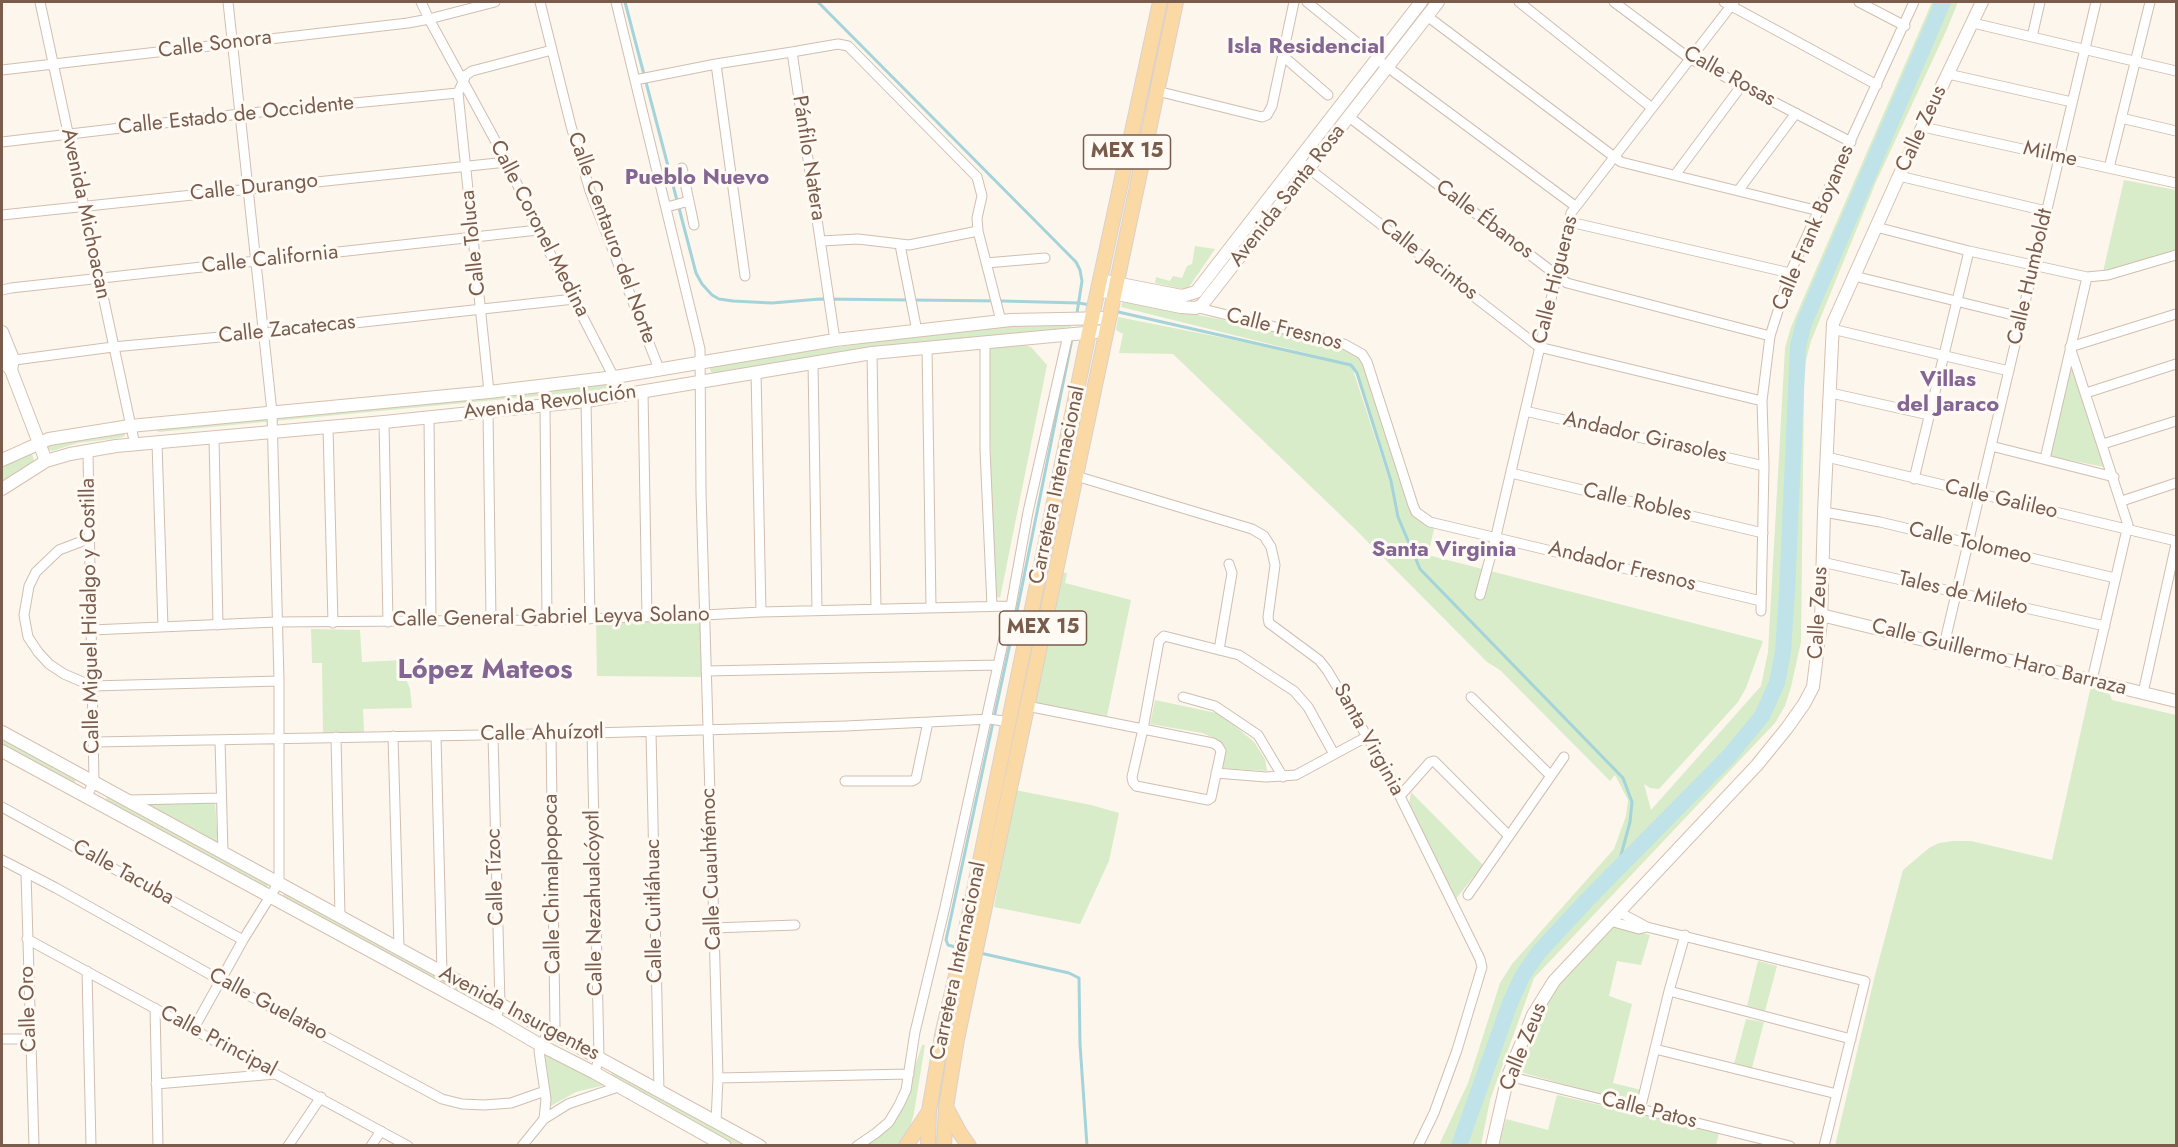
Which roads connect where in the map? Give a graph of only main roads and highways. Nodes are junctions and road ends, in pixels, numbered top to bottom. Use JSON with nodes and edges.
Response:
{"nodes":[{"id":1,"x":1159,"y":2,"type":"edge"},
{"id":2,"x":1176,"y":4,"type":"edge"},
{"id":3,"x":967,"y":960,"type":"junction"},
{"id":4,"x":942,"y":1035,"type":"junction"},
{"id":5,"x":957,"y":1039,"type":"junction"},
{"id":6,"x":946,"y":1107,"type":"junction"},
{"id":7,"x":929,"y":1111,"type":"junction"},
{"id":8,"x":906,"y":1146,"type":"edge"},
{"id":9,"x":928,"y":1146,"type":"edge"},
{"id":10,"x":944,"y":1146,"type":"edge"},
{"id":11,"x":969,"y":1146,"type":"edge"}],
"edges":[{"from":1,"to":2,"type":"main road"},
{"from":1,"to":3,"type":"main road","name":"Carretera Internacional","number":"MEX 15"},
{"from":2,"to":3,"type":"main road","name":"Carretera Internacional","number":"MEX 15"},
{"from":3,"to":4,"type":"main road","name":"Carretera Internacional","number":"MEX 15"},
{"from":3,"to":5,"type":"main road","name":"Carretera Internacional","number":"MEX 15"},
{"from":4,"to":5,"type":"main road"},
{"from":4,"to":7,"type":"main road","name":"Carretera Internacional","number":"MEX 15"},
{"from":5,"to":6,"type":"main road","name":"Carretera Internacional","number":"MEX 15"},
{"from":6,"to":10,"type":"main road","name":"Carretera Internacional","number":"MEX 15"},
{"from":6,"to":11,"type":"main road"},
{"from":7,"to":8,"type":"main road"},
{"from":7,"to":9,"type":"main road","name":"Carretera Internacional","number":"MEX 15"}]}
